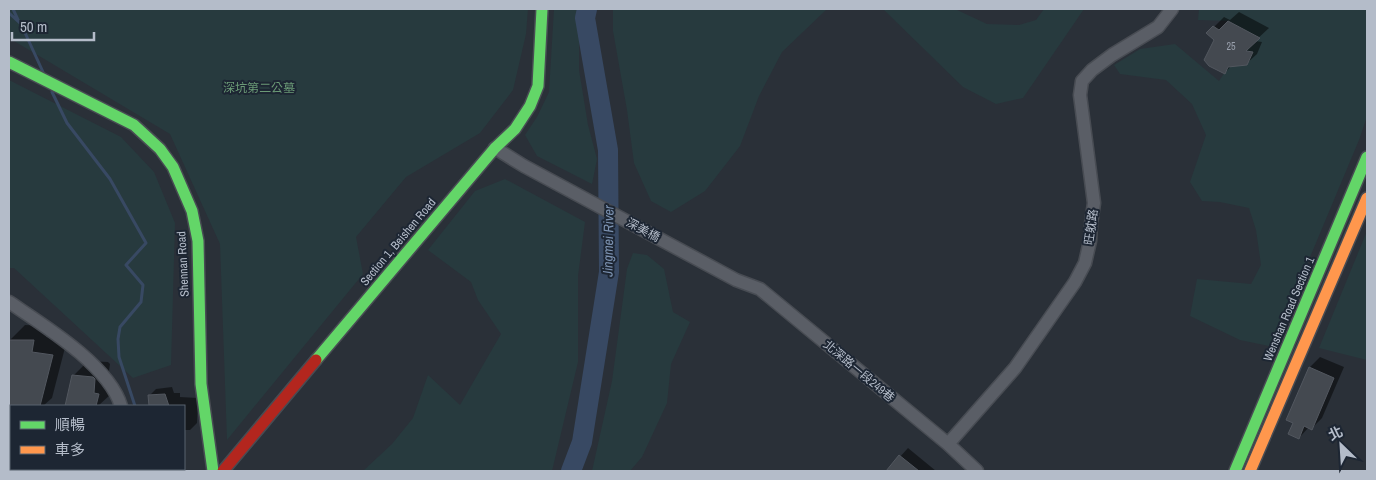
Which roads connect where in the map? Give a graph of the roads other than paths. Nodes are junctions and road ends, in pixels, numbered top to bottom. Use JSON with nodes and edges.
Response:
{"nodes":[{"id":1,"x":542,"y":9,"type":"edge"},
{"id":2,"x":1172,"y":9,"type":"edge"},
{"id":3,"x":9,"y":62,"type":"edge"},
{"id":4,"x":495,"y":148,"type":"junction"},
{"id":5,"x":1367,"y":157,"type":"edge"},
{"id":6,"x":1367,"y":198,"type":"edge"},
{"id":7,"x":736,"y":280,"type":"joint"},
{"id":8,"x":9,"y":302,"type":"edge"},
{"id":9,"x":121,"y":405,"type":"edge"},
{"id":10,"x":948,"y":444,"type":"junction"},
{"id":11,"x":213,"y":471,"type":"edge"},
{"id":12,"x":223,"y":471,"type":"edge"},
{"id":13,"x":977,"y":471,"type":"edge"},
{"id":14,"x":1235,"y":471,"type":"edge"},
{"id":15,"x":1250,"y":471,"type":"edge"}],
"edges":[{"from":1,"to":4,"type":"main road","name":"Section 1, Beishen Road"},
{"from":2,"to":10,"type":"street","name":"旺躭路"},
{"from":3,"to":11,"type":"main road","name":"Shennan Road"},
{"from":4,"to":7,"type":"street","name":"深美橋"},
{"from":4,"to":12,"type":"main road","name":"Section 1, Beishen Road"},
{"from":5,"to":14,"type":"main road","name":"Wenshan Road Section 1"},
{"from":6,"to":15,"type":"main road"},
{"from":7,"to":10,"type":"street","name":"北深路一段249巷"},
{"from":8,"to":9,"type":"street"},
{"from":10,"to":13,"type":"street","name":"北深路一段249巷"}]}
